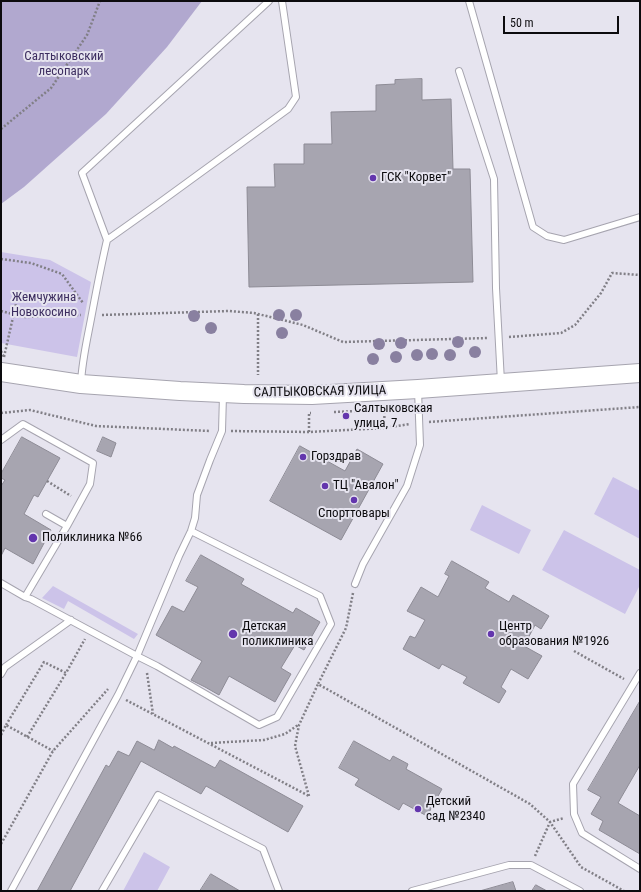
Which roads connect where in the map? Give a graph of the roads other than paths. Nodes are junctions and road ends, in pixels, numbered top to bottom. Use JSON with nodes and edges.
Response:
{"nodes":[{"id":1,"x":269,"y":1,"type":"edge"},
{"id":2,"x":282,"y":1,"type":"edge"},
{"id":3,"x":469,"y":1,"type":"edge"},
{"id":4,"x":459,"y":71,"type":"dead end"},
{"id":5,"x":640,"y":217,"type":"edge"},
{"id":6,"x":107,"y":240,"type":"junction"},
{"id":7,"x":2,"y":364,"type":"edge"},
{"id":8,"x":640,"y":373,"type":"edge"},
{"id":9,"x":501,"y":383,"type":"junction"},
{"id":10,"x":80,"y":384,"type":"junction"},
{"id":11,"x":418,"y":389,"type":"junction"},
{"id":12,"x":224,"y":393,"type":"junction"},
{"id":13,"x":1,"y":440,"type":"edge"},
{"id":14,"x":46,"y":514,"type":"dead end"},
{"id":15,"x":67,"y":526,"type":"junction"},
{"id":16,"x":191,"y":531,"type":"junction"},
{"id":17,"x":1,"y":584,"type":"edge"},
{"id":18,"x":355,"y":584,"type":"road end"},
{"id":19,"x":25,"y":597,"type":"junction"},
{"id":20,"x":71,"y":620,"type":"junction"},
{"id":21,"x":137,"y":656,"type":"junction"},
{"id":22,"x":640,"y":673,"type":"edge"},
{"id":23,"x":1,"y":674,"type":"edge"},
{"id":24,"x":640,"y":869,"type":"edge"},
{"id":25,"x":11,"y":891,"type":"edge"},
{"id":26,"x":102,"y":891,"type":"edge"},
{"id":27,"x":279,"y":891,"type":"edge"},
{"id":28,"x":412,"y":891,"type":"edge"},
{"id":29,"x":580,"y":891,"type":"edge"}],
"edges":[{"from":1,"to":6,"type":"lane"},
{"from":2,"to":6,"type":"lane"},
{"from":3,"to":5,"type":"lane"},
{"from":4,"to":9,"type":"lane"},
{"from":6,"to":10,"type":"lane"},
{"from":7,"to":10,"type":"street","name":"САЛТЫКОВСКАЯ УЛИЦА"},
{"from":8,"to":9,"type":"street","name":"САЛТЫКОВСКАЯ УЛИЦА"},
{"from":9,"to":11,"type":"street","name":"САЛТЫКОВСКАЯ УЛИЦА"},
{"from":10,"to":12,"type":"street","name":"САЛТЫКОВСКАЯ УЛИЦА"},
{"from":11,"to":12,"type":"street","name":"САЛТЫКОВСКАЯ УЛИЦА"},
{"from":11,"to":18,"type":"lane"},
{"from":12,"to":16,"type":"lane"},
{"from":13,"to":15,"type":"lane"},
{"from":14,"to":15,"type":"lane"},
{"from":15,"to":19,"type":"lane"},
{"from":16,"to":21,"type":"lane"},
{"from":16,"to":21,"type":"lane"},
{"from":17,"to":19,"type":"lane"},
{"from":19,"to":20,"type":"lane"},
{"from":20,"to":21,"type":"lane"},
{"from":20,"to":23,"type":"lane"},
{"from":21,"to":25,"type":"lane"},
{"from":22,"to":24,"type":"lane"},
{"from":26,"to":27,"type":"lane"},
{"from":28,"to":29,"type":"lane"}]}
